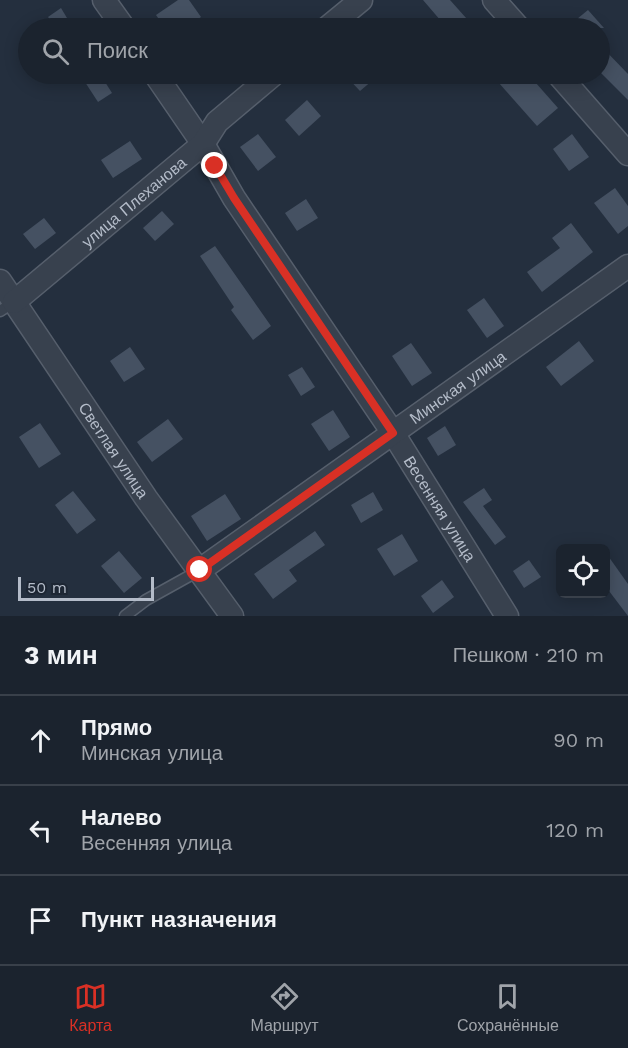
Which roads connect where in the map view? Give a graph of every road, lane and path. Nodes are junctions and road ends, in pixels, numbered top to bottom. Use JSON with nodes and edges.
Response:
{"nodes":[{"id":1,"x":104,"y":0,"type":"edge"},
{"id":2,"x":361,"y":0,"type":"edge"},
{"id":3,"x":494,"y":0,"type":"edge"},
{"id":4,"x":117,"y":18,"type":"edge"},
{"id":5,"x":339,"y":18,"type":"edge"},
{"id":6,"x":510,"y":18,"type":"edge"},
{"id":7,"x":162,"y":84,"type":"edge"},
{"id":8,"x":262,"y":84,"type":"edge"},
{"id":9,"x":567,"y":84,"type":"edge"},
{"id":10,"x":203,"y":144,"type":"junction"},
{"id":11,"x":628,"y":154,"type":"edge"},
{"id":12,"x":628,"y":266,"type":"edge"},
{"id":13,"x":0,"y":281,"type":"edge"},
{"id":14,"x":7,"y":307,"type":"edge"},
{"id":15,"x":393,"y":433,"type":"junction"},
{"id":16,"x":200,"y":570,"type":"junction"},
{"id":17,"x":125,"y":616,"type":"edge"},
{"id":18,"x":232,"y":616,"type":"edge"},
{"id":19,"x":507,"y":616,"type":"edge"}],
"edges":[{"from":1,"to":4,"type":"street"},
{"from":2,"to":5,"type":"street"},
{"from":3,"to":6,"type":"street"},
{"from":7,"to":10,"type":"street","name":"Весенняя улица"},
{"from":8,"to":10,"type":"street","name":"улица Плеханова"},
{"from":9,"to":11,"type":"street"},
{"from":10,"to":14,"type":"street","name":"улица Плеханова"},
{"from":10,"to":15,"type":"street","name":"Весенняя улица"},
{"from":12,"to":15,"type":"street","name":"Минская улица"},
{"from":13,"to":14,"type":"street","name":"Светлая улица"},
{"from":14,"to":16,"type":"street","name":"Светлая улица"},
{"from":15,"to":16,"type":"street","name":"Минская улица"},
{"from":15,"to":19,"type":"street","name":"Весенняя улица"},
{"from":16,"to":17,"type":"lane"},
{"from":16,"to":18,"type":"street","name":"Светлая улица"}]}
